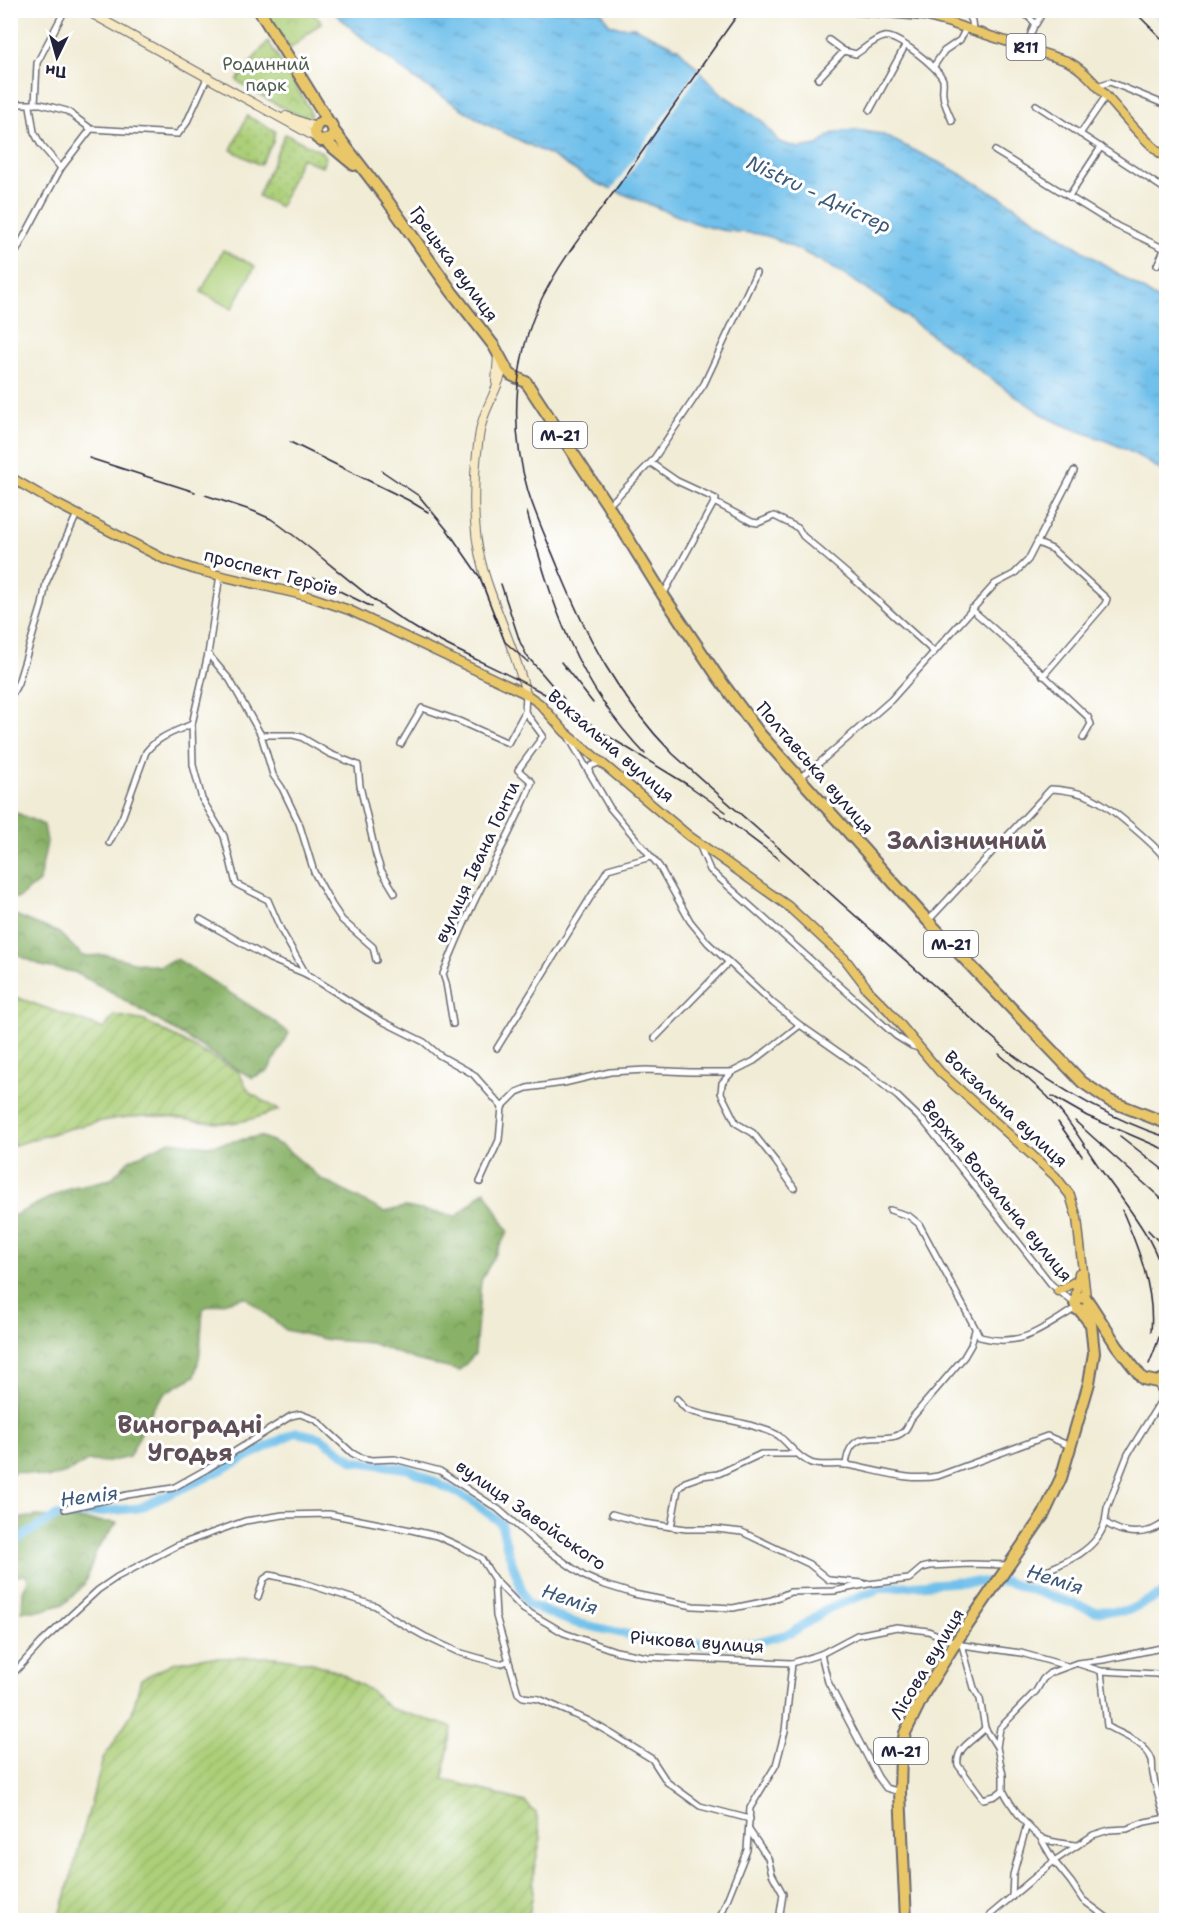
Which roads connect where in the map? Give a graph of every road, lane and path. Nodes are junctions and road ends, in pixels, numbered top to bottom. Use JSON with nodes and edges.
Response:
{"nodes":[{"id":1,"x":65,"y":10,"type":"edge"},
{"id":2,"x":85,"y":10,"type":"edge"},
{"id":3,"x":92,"y":10,"type":"edge"},
{"id":4,"x":259,"y":10,"type":"edge"},
{"id":5,"x":966,"y":10,"type":"edge"},
{"id":6,"x":1021,"y":10,"type":"edge"},
{"id":7,"x":1044,"y":10,"type":"edge"},
{"id":8,"x":849,"y":11,"type":"edge"},
{"id":9,"x":868,"y":11,"type":"edge"},
{"id":10,"x":1035,"y":26,"type":"junction"},
{"id":11,"x":970,"y":29,"type":"junction"},
{"id":12,"x":829,"y":40,"type":"dead end"},
{"id":13,"x":905,"y":46,"type":"junction"},
{"id":14,"x":1026,"y":47,"type":"junction"},
{"id":15,"x":844,"y":51,"type":"junction"},
{"id":16,"x":934,"y":66,"type":"junction"},
{"id":17,"x":208,"y":77,"type":"junction"},
{"id":18,"x":818,"y":79,"type":"dead end"},
{"id":19,"x":1097,"y":86,"type":"junction"},
{"id":20,"x":1106,"y":96,"type":"junction"},
{"id":21,"x":10,"y":100,"type":"edge"},
{"id":22,"x":314,"y":101,"type":"junction"},
{"id":23,"x":32,"y":105,"type":"junction"},
{"id":24,"x":1036,"y":105,"type":"dead end"},
{"id":25,"x":1167,"y":105,"type":"edge"},
{"id":26,"x":870,"y":110,"type":"dead end"},
{"id":27,"x":328,"y":121,"type":"junction"},
{"id":28,"x":952,"y":121,"type":"dead end"},
{"id":29,"x":91,"y":129,"type":"junction"},
{"id":30,"x":334,"y":131,"type":"junction"},
{"id":31,"x":318,"y":133,"type":"junction"},
{"id":32,"x":1080,"y":134,"type":"junction"},
{"id":33,"x":1101,"y":147,"type":"junction"},
{"id":34,"x":995,"y":152,"type":"dead end"},
{"id":35,"x":1167,"y":158,"type":"edge"},
{"id":36,"x":61,"y":168,"type":"junction"},
{"id":37,"x":370,"y":179,"type":"junction"},
{"id":38,"x":1167,"y":190,"type":"edge"},
{"id":39,"x":1069,"y":195,"type":"junction"},
{"id":40,"x":1166,"y":248,"type":"edge"},
{"id":41,"x":10,"y":263,"type":"edge"},
{"id":42,"x":1157,"y":265,"type":"dead end"},
{"id":43,"x":756,"y":273,"type":"dead end"},
{"id":44,"x":498,"y":353,"type":"junction"},
{"id":45,"x":508,"y":370,"type":"junction"},
{"id":46,"x":496,"y":387,"type":"junction"},
{"id":47,"x":651,"y":463,"type":"junction"},
{"id":48,"x":1074,"y":471,"type":"dead end"},
{"id":49,"x":10,"y":477,"type":"edge"},
{"id":50,"x":715,"y":501,"type":"junction"},
{"id":51,"x":608,"y":506,"type":"junction"},
{"id":52,"x":77,"y":514,"type":"junction"},
{"id":53,"x":1038,"y":543,"type":"junction"},
{"id":54,"x":220,"y":575,"type":"junction"},
{"id":55,"x":663,"y":595,"type":"junction"},
{"id":56,"x":971,"y":609,"type":"junction"},
{"id":57,"x":934,"y":652,"type":"junction"},
{"id":58,"x":208,"y":654,"type":"junction"},
{"id":59,"x":1043,"y":675,"type":"junction"},
{"id":60,"x":526,"y":694,"type":"junction"},
{"id":61,"x":10,"y":698,"type":"edge"},
{"id":62,"x":525,"y":711,"type":"junction"},
{"id":63,"x":192,"y":724,"type":"junction"},
{"id":64,"x":565,"y":732,"type":"junction"},
{"id":65,"x":261,"y":735,"type":"junction"},
{"id":66,"x":1083,"y":738,"type":"dead end"},
{"id":67,"x":401,"y":744,"type":"dead end"},
{"id":68,"x":601,"y":762,"type":"junction"},
{"id":69,"x":589,"y":772,"type":"junction"},
{"id":70,"x":799,"y":778,"type":"junction"},
{"id":71,"x":698,"y":842,"type":"junction"},
{"id":72,"x":109,"y":843,"type":"dead end"},
{"id":73,"x":651,"y":857,"type":"junction"},
{"id":74,"x":1166,"y":858,"type":"edge"},
{"id":75,"x":395,"y":893,"type":"dead end"},
{"id":76,"x":200,"y":919,"type":"dead end"},
{"id":77,"x":928,"y":921,"type":"junction"},
{"id":78,"x":376,"y":960,"type":"dead end"},
{"id":79,"x":729,"y":962,"type":"junction"},
{"id":80,"x":306,"y":974,"type":"junction"},
{"id":81,"x":453,"y":1024,"type":"dead end"},
{"id":82,"x":800,"y":1025,"type":"junction"},
{"id":83,"x":655,"y":1038,"type":"dead end"},
{"id":84,"x":498,"y":1048,"type":"dead end"},
{"id":85,"x":921,"y":1048,"type":"junction"},
{"id":86,"x":732,"y":1072,"type":"junction"},
{"id":87,"x":502,"y":1107,"type":"junction"},
{"id":88,"x":1167,"y":1123,"type":"edge"},
{"id":89,"x":480,"y":1182,"type":"dead end"},
{"id":90,"x":794,"y":1188,"type":"dead end"},
{"id":91,"x":890,"y":1210,"type":"dead end"},
{"id":92,"x":1081,"y":1263,"type":"junction"},
{"id":93,"x":1078,"y":1280,"type":"junction"},
{"id":94,"x":1058,"y":1291,"type":"junction"},
{"id":95,"x":1084,"y":1309,"type":"junction"},
{"id":96,"x":975,"y":1330,"type":"junction"},
{"id":97,"x":1117,"y":1346,"type":"junction"},
{"id":98,"x":1094,"y":1353,"type":"junction"},
{"id":99,"x":1162,"y":1380,"type":"edge"},
{"id":100,"x":677,"y":1399,"type":"dead end"},
{"id":101,"x":1070,"y":1446,"type":"junction"},
{"id":102,"x":797,"y":1455,"type":"junction"},
{"id":103,"x":846,"y":1465,"type":"junction"},
{"id":104,"x":65,"y":1509,"type":"dead end"},
{"id":105,"x":612,"y":1514,"type":"dead end"},
{"id":106,"x":1105,"y":1522,"type":"junction"},
{"id":107,"x":1167,"y":1522,"type":"edge"},
{"id":108,"x":671,"y":1527,"type":"junction"},
{"id":109,"x":1008,"y":1565,"type":"junction"},
{"id":110,"x":1030,"y":1576,"type":"dead end"},
{"id":111,"x":494,"y":1579,"type":"junction"},
{"id":112,"x":868,"y":1584,"type":"junction"},
{"id":113,"x":258,"y":1597,"type":"dead end"},
{"id":114,"x":959,"y":1644,"type":"junction"},
{"id":115,"x":1167,"y":1647,"type":"edge"},
{"id":116,"x":821,"y":1654,"type":"junction"},
{"id":117,"x":508,"y":1661,"type":"junction"},
{"id":118,"x":792,"y":1663,"type":"junction"},
{"id":119,"x":1077,"y":1664,"type":"junction"},
{"id":120,"x":1066,"y":1666,"type":"junction"},
{"id":121,"x":1101,"y":1671,"type":"junction"},
{"id":122,"x":10,"y":1677,"type":"edge"},
{"id":123,"x":1167,"y":1678,"type":"edge"},
{"id":124,"x":985,"y":1728,"type":"junction"},
{"id":125,"x":997,"y":1747,"type":"junction"},
{"id":126,"x":1003,"y":1790,"type":"junction"},
{"id":127,"x":900,"y":1792,"type":"junction"},
{"id":128,"x":750,"y":1819,"type":"junction"},
{"id":129,"x":1166,"y":1819,"type":"edge"},
{"id":130,"x":1027,"y":1824,"type":"junction"},
{"id":131,"x":749,"y":1830,"type":"junction"},
{"id":132,"x":1040,"y":1837,"type":"junction"},
{"id":133,"x":1077,"y":1845,"type":"junction"},
{"id":134,"x":1054,"y":1861,"type":"junction"},
{"id":135,"x":1012,"y":1897,"type":"junction"},
{"id":136,"x":719,"y":1920,"type":"edge"},
{"id":137,"x":779,"y":1920,"type":"edge"},
{"id":138,"x":906,"y":1920,"type":"edge"},
{"id":139,"x":987,"y":1920,"type":"edge"},
{"id":140,"x":1110,"y":1920,"type":"edge"}],
"edges":[{"from":1,"to":23,"type":"street"},
{"from":2,"to":17,"type":"main road"},
{"from":3,"to":17,"type":"main road"},
{"from":4,"to":22,"type":"highway","number":"М-21"},
{"from":5,"to":11,"type":"street"},
{"from":6,"to":10,"type":"street"},
{"from":7,"to":10,"type":"street"},
{"from":8,"to":9,"type":"main road","number":"R11"},
{"from":9,"to":11,"type":"main road","number":"R11"},
{"from":10,"to":14,"type":"street"},
{"from":11,"to":14,"type":"main road","number":"R11"},
{"from":11,"to":16,"type":"street"},
{"from":12,"to":15,"type":"street"},
{"from":13,"to":15,"type":"street"},
{"from":13,"to":16,"type":"street"},
{"from":13,"to":26,"type":"street"},
{"from":14,"to":19,"type":"main road","number":"R11"},
{"from":15,"to":18,"type":"street"},
{"from":16,"to":28,"type":"street"},
{"from":17,"to":29,"type":"street"},
{"from":17,"to":31,"type":"main road"},
{"from":19,"to":20,"type":"main road","number":"R11"},
{"from":19,"to":25,"type":"street"},
{"from":20,"to":32,"type":"street"},
{"from":20,"to":35,"type":"main road","number":"R11"},
{"from":21,"to":23,"type":"street"},
{"from":22,"to":27,"type":"highway","number":"М-21"},
{"from":22,"to":31,"type":"highway","number":"М-21"},
{"from":23,"to":29,"type":"street"},
{"from":23,"to":36,"type":"street"},
{"from":24,"to":32,"type":"street"},
{"from":27,"to":30,"type":"highway","number":"М-21"},
{"from":27,"to":31,"type":"highway"},
{"from":29,"to":36,"type":"street"},
{"from":30,"to":31,"type":"highway"},
{"from":30,"to":37,"type":"highway","name":"Грецька вулиця","number":"М-21"},
{"from":31,"to":37,"type":"highway","name":"Грецька вулиця","number":"М-21"},
{"from":32,"to":33,"type":"street"},
{"from":33,"to":38,"type":"street"},
{"from":33,"to":39,"type":"street"},
{"from":34,"to":39,"type":"street"},
{"from":36,"to":41,"type":"street"},
{"from":37,"to":44,"type":"highway","name":"Грецька вулиця","number":"М-21"},
{"from":39,"to":40,"type":"street"},
{"from":40,"to":42,"type":"street"},
{"from":43,"to":47,"type":"street"},
{"from":44,"to":45,"type":"highway","name":"Грецька вулиця","number":"М-21"},
{"from":44,"to":46,"type":"main road","name":"Вокзальна вулиця"},
{"from":45,"to":46,"type":"main road","name":"Вокзальна вулиця"},
{"from":45,"to":46,"type":"main road"},
{"from":45,"to":51,"type":"highway","name":"Полтавська вулиця","number":"М-21"},
{"from":46,"to":60,"type":"main road","name":"Вокзальна вулиця"},
{"from":47,"to":50,"type":"street"},
{"from":47,"to":51,"type":"street"},
{"from":48,"to":53,"type":"street"},
{"from":49,"to":52,"type":"main road","name":"проспект Героїв"},
{"from":50,"to":55,"type":"street"},
{"from":50,"to":57,"type":"street"},
{"from":51,"to":55,"type":"highway","name":"Полтавська вулиця","number":"М-21"},
{"from":52,"to":54,"type":"main road","name":"проспект Героїв"},
{"from":52,"to":61,"type":"street"},
{"from":53,"to":56,"type":"street"},
{"from":53,"to":59,"type":"street"},
{"from":54,"to":58,"type":"street"},
{"from":54,"to":60,"type":"main road","name":"проспект Героїв"},
{"from":55,"to":70,"type":"highway","name":"Полтавська вулиця","number":"М-21"},
{"from":56,"to":57,"type":"street"},
{"from":56,"to":59,"type":"street"},
{"from":57,"to":70,"type":"street"},
{"from":58,"to":63,"type":"street"},
{"from":58,"to":65,"type":"street"},
{"from":59,"to":66,"type":"street"},
{"from":60,"to":62,"type":"street"},
{"from":60,"to":64,"type":"main road","name":"Вокзальна вулиця"},
{"from":62,"to":67,"type":"street"},
{"from":62,"to":81,"type":"street","name":"вулиця Івана Гонти"},
{"from":63,"to":72,"type":"street"},
{"from":63,"to":80,"type":"street"},
{"from":64,"to":68,"type":"main road","name":"Вокзальна вулиця"},
{"from":64,"to":69,"type":"street","name":"Верхня Вокзальна вулиця"},
{"from":65,"to":75,"type":"street"},
{"from":65,"to":78,"type":"street"},
{"from":68,"to":69,"type":"street"},
{"from":68,"to":71,"type":"main road","name":"Вокзальна вулиця"},
{"from":69,"to":73,"type":"street","name":"Верхня Вокзальна вулиця"},
{"from":70,"to":77,"type":"highway","name":"Полтавська вулиця","number":"М-21"},
{"from":71,"to":85,"type":"main road","name":"Вокзальна вулиця"},
{"from":71,"to":85,"type":"street","name":"Вокзальна вулиця"},
{"from":73,"to":79,"type":"street","name":"Верхня Вокзальна вулиця"},
{"from":73,"to":84,"type":"street"},
{"from":74,"to":77,"type":"street"},
{"from":76,"to":80,"type":"street"},
{"from":77,"to":88,"type":"highway","name":"Полтавська вулиця","number":"М-21"},
{"from":79,"to":82,"type":"street","name":"Верхня Вокзальна вулиця"},
{"from":79,"to":83,"type":"street"},
{"from":80,"to":87,"type":"street"},
{"from":82,"to":86,"type":"street"},
{"from":82,"to":94,"type":"street","name":"Верхня Вокзальна вулиця"},
{"from":85,"to":92,"type":"main road","name":"Вокзальна вулиця"},
{"from":86,"to":87,"type":"street"},
{"from":86,"to":90,"type":"street"},
{"from":87,"to":89,"type":"street"},
{"from":91,"to":96,"type":"street"},
{"from":92,"to":93,"type":"main road","name":"Вокзальна вулиця"},
{"from":92,"to":95,"type":"main road","name":"Вокзальна вулиця"},
{"from":93,"to":94,"type":"main road"},
{"from":93,"to":95,"type":"main road","name":"Вокзальна вулиця"},
{"from":94,"to":95,"type":"street","name":"Верхня Вокзальна вулиця"},
{"from":95,"to":96,"type":"street"},
{"from":95,"to":97,"type":"highway","name":"Вокзальна вулиця"},
{"from":95,"to":98,"type":"highway","number":"М-21"},
{"from":96,"to":103,"type":"street"},
{"from":97,"to":98,"type":"highway"},
{"from":97,"to":99,"type":"highway","name":"Вокзальна вулиця"},
{"from":98,"to":101,"type":"highway","number":"М-21"},
{"from":99,"to":106,"type":"street"},
{"from":100,"to":102,"type":"street"},
{"from":101,"to":103,"type":"street"},
{"from":101,"to":109,"type":"highway","number":"М-21"},
{"from":102,"to":103,"type":"street"},
{"from":102,"to":108,"type":"street"},
{"from":104,"to":112,"type":"street","name":"вулиця Завойського"},
{"from":105,"to":108,"type":"street","name":"вулиця Завойського"},
{"from":106,"to":107,"type":"street"},
{"from":106,"to":110,"type":"street"},
{"from":108,"to":112,"type":"street","name":"вулиця Завойського"},
{"from":109,"to":112,"type":"street","name":"вулиця Завойського"},
{"from":109,"to":114,"type":"highway","name":"Лісова вулиця","number":"М-21"},
{"from":111,"to":117,"type":"street"},
{"from":111,"to":118,"type":"street","name":"Річкова вулиця"},
{"from":111,"to":122,"type":"street","name":"Річкова вулиця"},
{"from":113,"to":117,"type":"street"},
{"from":114,"to":116,"type":"street","name":"Річкова вулиця"},
{"from":114,"to":120,"type":"street","name":"Річкова вулиця"},
{"from":114,"to":124,"type":"street"},
{"from":114,"to":127,"type":"highway","name":"Лісова вулиця","number":"М-21"},
{"from":115,"to":119,"type":"street","name":"Річкова вулиця"},
{"from":116,"to":118,"type":"street","name":"Річкова вулиця"},
{"from":116,"to":127,"type":"street"},
{"from":117,"to":128,"type":"street"},
{"from":118,"to":128,"type":"street"},
{"from":119,"to":120,"type":"street","name":"Річкова вулиця"},
{"from":119,"to":121,"type":"street"},
{"from":120,"to":125,"type":"street","name":"Річкова вулиця"},
{"from":121,"to":123,"type":"street"},
{"from":121,"to":129,"type":"street"},
{"from":124,"to":125,"type":"street"},
{"from":124,"to":126,"type":"street"},
{"from":125,"to":126,"type":"street"},
{"from":126,"to":130,"type":"street"},
{"from":127,"to":138,"type":"highway","name":"Лісова вулиця","number":"М-21"},
{"from":128,"to":131,"type":"street"},
{"from":129,"to":133,"type":"street"},
{"from":130,"to":132,"type":"street"},
{"from":130,"to":135,"type":"street"},
{"from":131,"to":136,"type":"street"},
{"from":131,"to":137,"type":"street"},
{"from":132,"to":133,"type":"street"},
{"from":132,"to":134,"type":"street"},
{"from":133,"to":134,"type":"street"},
{"from":134,"to":135,"type":"street"},
{"from":134,"to":140,"type":"street"},
{"from":135,"to":139,"type":"street"}]}
